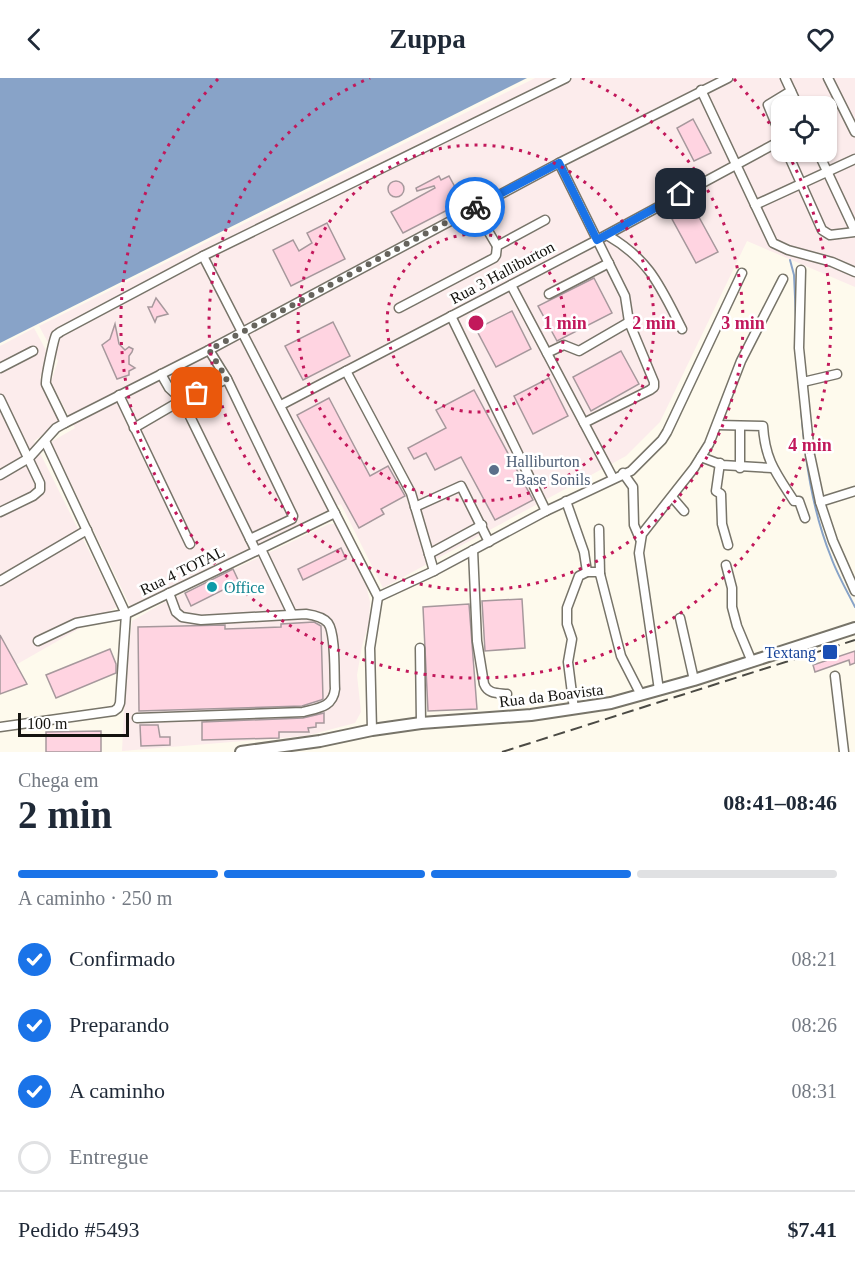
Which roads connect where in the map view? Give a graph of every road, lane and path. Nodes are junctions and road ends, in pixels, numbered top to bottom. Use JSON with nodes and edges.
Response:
{"nodes":[{"id":1,"x":566,"y":78,"type":"edge"},
{"id":2,"x":728,"y":78,"type":"edge"},
{"id":3,"x":785,"y":78,"type":"edge"},
{"id":4,"x":828,"y":78,"type":"edge"},
{"id":5,"x":701,"y":90,"type":"junction"},
{"id":6,"x":791,"y":90,"type":"junction"},
{"id":7,"x":782,"y":96,"type":"edge"},
{"id":8,"x":794,"y":96,"type":"edge"},
{"id":9,"x":855,"y":132,"type":"edge"},
{"id":10,"x":771,"y":145,"type":"edge"},
{"id":11,"x":855,"y":159,"type":"edge"},
{"id":12,"x":792,"y":162,"type":"edge"},
{"id":13,"x":824,"y":162,"type":"edge"},
{"id":14,"x":559,"y":163,"type":"junction"},
{"id":15,"x":736,"y":164,"type":"junction"},
{"id":16,"x":828,"y":172,"type":"junction"},
{"id":17,"x":802,"y":184,"type":"junction"},
{"id":18,"x":755,"y":205,"type":"junction"},
{"id":19,"x":474,"y":207,"type":"junction"},
{"id":20,"x":545,"y":219,"type":"dead end"},
{"id":21,"x":855,"y":231,"type":"edge"},
{"id":22,"x":606,"y":234,"type":"junction"},
{"id":23,"x":597,"y":240,"type":"junction"},
{"id":24,"x":496,"y":246,"type":"junction"},
{"id":25,"x":203,"y":256,"type":"junction"},
{"id":26,"x":609,"y":263,"type":"junction"},
{"id":27,"x":801,"y":270,"type":"dead end"},
{"id":28,"x":855,"y":272,"type":"edge"},
{"id":29,"x":742,"y":273,"type":"dead end"},
{"id":30,"x":783,"y":279,"type":"dead end"},
{"id":31,"x":511,"y":285,"type":"junction"},
{"id":32,"x":549,"y":294,"type":"dead end"},
{"id":33,"x":399,"y":308,"type":"dead end"},
{"id":34,"x":451,"y":316,"type":"junction"},
{"id":35,"x":629,"y":322,"type":"junction"},
{"id":36,"x":682,"y":329,"type":"dead end"},
{"id":37,"x":241,"y":332,"type":"junction"},
{"id":38,"x":209,"y":350,"type":"junction"},
{"id":39,"x":33,"y":351,"type":"dead end"},
{"id":40,"x":548,"y":353,"type":"junction"},
{"id":41,"x":0,"y":368,"type":"edge"},
{"id":42,"x":346,"y":371,"type":"junction"},
{"id":43,"x":161,"y":374,"type":"junction"},
{"id":44,"x":837,"y":374,"type":"dead end"},
{"id":45,"x":227,"y":379,"type":"junction"},
{"id":46,"x":803,"y":382,"type":"junction"},
{"id":47,"x":119,"y":395,"type":"junction"},
{"id":48,"x":0,"y":399,"type":"edge"},
{"id":49,"x":182,"y":400,"type":"junction"},
{"id":50,"x":281,"y":405,"type":"junction"},
{"id":51,"x":65,"y":423,"type":"junction"},
{"id":52,"x":584,"y":423,"type":"junction"},
{"id":53,"x":717,"y":425,"type":"junction"},
{"id":54,"x":740,"y":426,"type":"junction"},
{"id":55,"x":134,"y":428,"type":"junction"},
{"id":56,"x":45,"y":441,"type":"junction"},
{"id":57,"x":701,"y":457,"type":"junction"},
{"id":58,"x":29,"y":458,"type":"junction"},
{"id":59,"x":720,"y":463,"type":"junction"},
{"id":60,"x":740,"y":468,"type":"junction"},
{"id":61,"x":772,"y":468,"type":"junction"},
{"id":62,"x":623,"y":473,"type":"junction"},
{"id":63,"x":0,"y":475,"type":"edge"},
{"id":64,"x":613,"y":478,"type":"junction"},
{"id":65,"x":855,"y":491,"type":"edge"},
{"id":66,"x":672,"y":497,"type":"junction"},
{"id":67,"x":566,"y":501,"type":"junction"},
{"id":68,"x":820,"y":502,"type":"junction"},
{"id":69,"x":416,"y":507,"type":"junction"},
{"id":70,"x":546,"y":511,"type":"junction"},
{"id":71,"x":684,"y":511,"type":"dead end"},
{"id":72,"x":0,"y":512,"type":"edge"},
{"id":73,"x":335,"y":513,"type":"junction"},
{"id":74,"x":805,"y":518,"type":"dead end"},
{"id":75,"x":482,"y":525,"type":"junction"},
{"id":76,"x":599,"y":529,"type":"dead end"},
{"id":77,"x":87,"y":530,"type":"junction"},
{"id":78,"x":250,"y":539,"type":"junction"},
{"id":79,"x":640,"y":539,"type":"junction"},
{"id":80,"x":489,"y":542,"type":"junction"},
{"id":81,"x":190,"y":544,"type":"dead end"},
{"id":82,"x":728,"y":545,"type":"dead end"},
{"id":83,"x":258,"y":550,"type":"junction"},
{"id":84,"x":473,"y":550,"type":"junction"},
{"id":85,"x":429,"y":554,"type":"junction"},
{"id":86,"x":726,"y":565,"type":"dead end"},
{"id":87,"x":434,"y":571,"type":"junction"},
{"id":88,"x":587,"y":572,"type":"junction"},
{"id":89,"x":600,"y":574,"type":"junction"},
{"id":90,"x":0,"y":581,"type":"edge"},
{"id":91,"x":855,"y":591,"type":"edge"},
{"id":92,"x":169,"y":593,"type":"junction"},
{"id":93,"x":378,"y":597,"type":"junction"},
{"id":94,"x":126,"y":614,"type":"junction"},
{"id":95,"x":292,"y":614,"type":"junction"},
{"id":96,"x":680,"y":618,"type":"dead end"},
{"id":97,"x":855,"y":628,"type":"edge"},
{"id":98,"x":38,"y":641,"type":"dead end"},
{"id":99,"x":420,"y":648,"type":"dead end"},
{"id":100,"x":752,"y":662,"type":"junction"},
{"id":101,"x":835,"y":676,"type":"dead end"},
{"id":102,"x":694,"y":680,"type":"junction"},
{"id":103,"x":659,"y":690,"type":"junction"},
{"id":104,"x":507,"y":694,"type":"dead end"},
{"id":105,"x":641,"y":695,"type":"junction"},
{"id":106,"x":574,"y":709,"type":"junction"},
{"id":107,"x":137,"y":718,"type":"dead end"},
{"id":108,"x":421,"y":723,"type":"junction"},
{"id":109,"x":0,"y":727,"type":"edge"},
{"id":110,"x":372,"y":730,"type":"junction"},
{"id":111,"x":244,"y":752,"type":"edge"},
{"id":112,"x":844,"y":752,"type":"edge"}],
"edges":[{"from":1,"to":25,"type":"street"},
{"from":2,"to":5,"type":"street"},
{"from":3,"to":6,"type":"street"},
{"from":4,"to":9,"type":"street"},
{"from":5,"to":14,"type":"street"},
{"from":5,"to":15,"type":"street"},
{"from":6,"to":7,"type":"street"},
{"from":6,"to":8,"type":"street"},
{"from":10,"to":15,"type":"street","name":"Rua 3 Halliburton"},
{"from":11,"to":16,"type":"street"},
{"from":12,"to":17,"type":"street"},
{"from":13,"to":16,"type":"street"},
{"from":14,"to":19,"type":"street"},
{"from":14,"to":23,"type":"street"},
{"from":15,"to":18,"type":"street"},
{"from":15,"to":22,"type":"street","name":"Rua 3 Halliburton"},
{"from":16,"to":17,"type":"street"},
{"from":16,"to":21,"type":"street"},
{"from":17,"to":18,"type":"street"},
{"from":17,"to":21,"type":"street"},
{"from":18,"to":28,"type":"street"},
{"from":19,"to":24,"type":"street"},
{"from":19,"to":37,"type":"street"},
{"from":20,"to":24,"type":"street"},
{"from":22,"to":23,"type":"street","name":"Rua 3 Halliburton"},
{"from":22,"to":36,"type":"street"},
{"from":23,"to":26,"type":"street"},
{"from":23,"to":31,"type":"street","name":"Rua 3 Halliburton"},
{"from":24,"to":33,"type":"street"},
{"from":25,"to":37,"type":"street"},
{"from":25,"to":51,"type":"street"},
{"from":26,"to":32,"type":"street"},
{"from":26,"to":35,"type":"street"},
{"from":27,"to":46,"type":"street"},
{"from":29,"to":62,"type":"street"},
{"from":30,"to":53,"type":"street"},
{"from":31,"to":34,"type":"street","name":"Rua 3 Halliburton"},
{"from":31,"to":40,"type":"street"},
{"from":34,"to":42,"type":"street","name":"Rua 3 Halliburton"},
{"from":34,"to":70,"type":"street"},
{"from":35,"to":40,"type":"street"},
{"from":35,"to":52,"type":"street"},
{"from":37,"to":38,"type":"street"},
{"from":37,"to":50,"type":"street"},
{"from":38,"to":43,"type":"street"},
{"from":38,"to":45,"type":"street"},
{"from":39,"to":41,"type":"street"},
{"from":40,"to":52,"type":"street"},
{"from":42,"to":50,"type":"street","name":"Rua 3 Halliburton"},
{"from":42,"to":69,"type":"street"},
{"from":43,"to":47,"type":"street"},
{"from":43,"to":49,"type":"street"},
{"from":44,"to":46,"type":"street"},
{"from":45,"to":49,"type":"street"},
{"from":45,"to":78,"type":"street"},
{"from":46,"to":68,"type":"street"},
{"from":47,"to":51,"type":"street"},
{"from":47,"to":55,"type":"street"},
{"from":48,"to":58,"type":"street"},
{"from":49,"to":55,"type":"street"},
{"from":49,"to":78,"type":"street"},
{"from":50,"to":73,"type":"street"},
{"from":51,"to":56,"type":"street"},
{"from":52,"to":64,"type":"street"},
{"from":53,"to":54,"type":"street"},
{"from":53,"to":57,"type":"street"},
{"from":54,"to":60,"type":"street"},
{"from":54,"to":61,"type":"street"},
{"from":55,"to":81,"type":"street"},
{"from":56,"to":58,"type":"street"},
{"from":56,"to":77,"type":"street"},
{"from":57,"to":59,"type":"street"},
{"from":57,"to":66,"type":"street"},
{"from":58,"to":63,"type":"street"},
{"from":58,"to":72,"type":"street"},
{"from":59,"to":60,"type":"street"},
{"from":59,"to":82,"type":"street"},
{"from":60,"to":61,"type":"street"},
{"from":61,"to":74,"type":"street"},
{"from":62,"to":64,"type":"street"},
{"from":62,"to":79,"type":"street"},
{"from":64,"to":67,"type":"street"},
{"from":65,"to":68,"type":"street"},
{"from":66,"to":71,"type":"street"},
{"from":66,"to":79,"type":"street"},
{"from":67,"to":70,"type":"street"},
{"from":67,"to":88,"type":"street"},
{"from":68,"to":91,"type":"street"},
{"from":69,"to":75,"type":"street"},
{"from":69,"to":85,"type":"street"},
{"from":70,"to":80,"type":"street"},
{"from":73,"to":83,"type":"street","name":"Rua 4 TOTAL"},
{"from":73,"to":93,"type":"street"},
{"from":75,"to":80,"type":"street"},
{"from":75,"to":85,"type":"street"},
{"from":76,"to":89,"type":"street"},
{"from":77,"to":90,"type":"street"},
{"from":77,"to":94,"type":"street"},
{"from":78,"to":83,"type":"street"},
{"from":79,"to":103,"type":"street"},
{"from":80,"to":84,"type":"street"},
{"from":83,"to":92,"type":"street","name":"Rua 4 TOTAL"},
{"from":83,"to":95,"type":"street"},
{"from":84,"to":87,"type":"street"},
{"from":84,"to":104,"type":"street"},
{"from":85,"to":87,"type":"street"},
{"from":86,"to":100,"type":"street"},
{"from":87,"to":93,"type":"street"},
{"from":88,"to":89,"type":"street"},
{"from":88,"to":106,"type":"street"},
{"from":89,"to":105,"type":"street"},
{"from":92,"to":94,"type":"street","name":"Rua 4 TOTAL"},
{"from":92,"to":95,"type":"street"},
{"from":93,"to":110,"type":"street"},
{"from":94,"to":98,"type":"street","name":"Rua 4 TOTAL"},
{"from":94,"to":109,"type":"street"},
{"from":95,"to":107,"type":"street"},
{"from":96,"to":102,"type":"street"},
{"from":97,"to":100,"type":"main road","name":"Rua da Boavista"},
{"from":99,"to":108,"type":"street"},
{"from":100,"to":102,"type":"main road","name":"Rua da Boavista"},
{"from":101,"to":112,"type":"street"},
{"from":102,"to":103,"type":"main road","name":"Rua da Boavista"},
{"from":103,"to":105,"type":"main road","name":"Rua da Boavista"},
{"from":105,"to":106,"type":"main road","name":"Rua da Boavista"},
{"from":106,"to":108,"type":"main road","name":"Rua da Boavista"},
{"from":108,"to":110,"type":"main road","name":"Rua da Boavista"},
{"from":110,"to":111,"type":"main road","name":"Rua da Boavista"}]}
